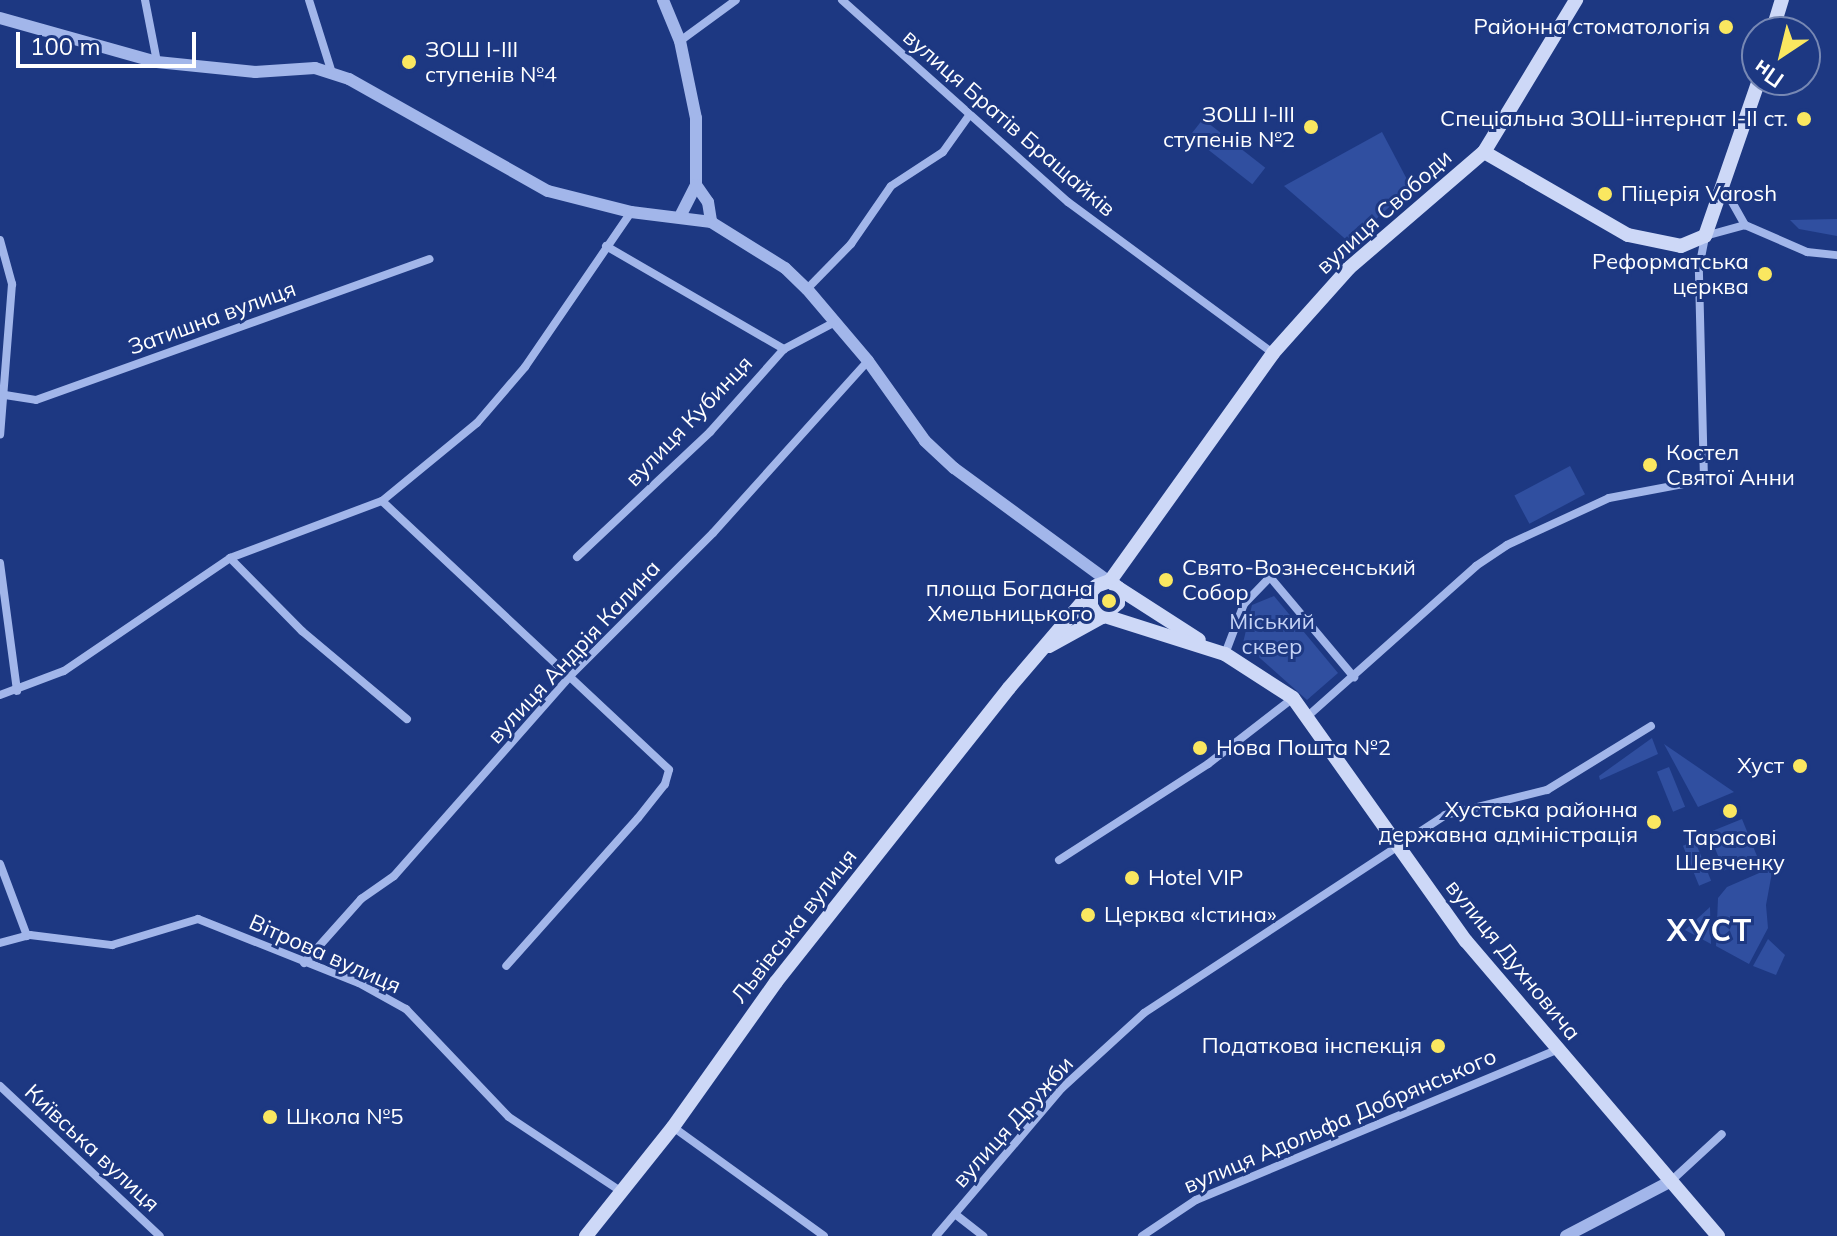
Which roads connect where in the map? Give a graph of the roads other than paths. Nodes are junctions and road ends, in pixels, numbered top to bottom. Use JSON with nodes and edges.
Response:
{"nodes":[{"id":1,"x":145,"y":0,"type":"edge"},
{"id":2,"x":309,"y":0,"type":"edge"},
{"id":3,"x":663,"y":0,"type":"edge"},
{"id":4,"x":736,"y":0,"type":"edge"},
{"id":5,"x":842,"y":0,"type":"edge"},
{"id":6,"x":1576,"y":0,"type":"edge"},
{"id":7,"x":0,"y":18,"type":"edge"},
{"id":8,"x":680,"y":41,"type":"junction"},
{"id":9,"x":157,"y":62,"type":"junction"},
{"id":10,"x":332,"y":73,"type":"junction"},
{"id":11,"x":1753,"y":96,"type":"edge"},
{"id":12,"x":968,"y":117,"type":"junction"},
{"id":13,"x":1484,"y":152,"type":"junction"},
{"id":14,"x":696,"y":185,"type":"junction"},
{"id":15,"x":1722,"y":185,"type":"junction"},
{"id":16,"x":631,"y":212,"type":"junction"},
{"id":17,"x":681,"y":214,"type":"junction"},
{"id":18,"x":711,"y":222,"type":"junction"},
{"id":19,"x":1745,"y":225,"type":"junction"},
{"id":20,"x":1705,"y":236,"type":"junction"},
{"id":21,"x":0,"y":240,"type":"edge"},
{"id":22,"x":606,"y":246,"type":"junction"},
{"id":23,"x":1837,"y":255,"type":"edge"},
{"id":24,"x":429,"y":259,"type":"dead end"},
{"id":25,"x":807,"y":289,"type":"junction"},
{"id":26,"x":835,"y":322,"type":"junction"},
{"id":27,"x":784,"y":349,"type":"junction"},
{"id":28,"x":1273,"y":353,"type":"junction"},
{"id":29,"x":868,"y":361,"type":"junction"},
{"id":30,"x":5,"y":395,"type":"junction"},
{"id":31,"x":0,"y":435,"type":"edge"},
{"id":32,"x":382,"y":501,"type":"junction"},
{"id":33,"x":577,"y":557,"type":"dead end"},
{"id":34,"x":230,"y":558,"type":"junction"},
{"id":35,"x":0,"y":563,"type":"edge"},
{"id":36,"x":1111,"y":583,"type":"junction"},
{"id":37,"x":1091,"y":595,"type":"junction"},
{"id":38,"x":1103,"y":617,"type":"junction"},
{"id":39,"x":1045,"y":647,"type":"junction"},
{"id":40,"x":1220,"y":652,"type":"junction"},
{"id":41,"x":571,"y":675,"type":"junction"},
{"id":42,"x":1354,"y":677,"type":"junction"},
{"id":43,"x":17,"y":691,"type":"junction"},
{"id":44,"x":0,"y":695,"type":"edge"},
{"id":45,"x":1293,"y":698,"type":"junction"},
{"id":46,"x":1309,"y":715,"type":"junction"},
{"id":47,"x":407,"y":719,"type":"dead end"},
{"id":48,"x":1651,"y":726,"type":"dead end"},
{"id":49,"x":1399,"y":849,"type":"junction"},
{"id":50,"x":1059,"y":860,"type":"dead end"},
{"id":51,"x":0,"y":864,"type":"edge"},
{"id":52,"x":27,"y":936,"type":"junction"},
{"id":53,"x":0,"y":943,"type":"edge"},
{"id":54,"x":304,"y":963,"type":"junction"},
{"id":55,"x":506,"y":966,"type":"dead end"},
{"id":56,"x":1557,"y":1050,"type":"junction"},
{"id":57,"x":0,"y":1086,"type":"edge"},
{"id":58,"x":673,"y":1127,"type":"junction"},
{"id":59,"x":1722,"y":1134,"type":"dead end"},
{"id":60,"x":1671,"y":1181,"type":"junction"},
{"id":61,"x":622,"y":1192,"type":"junction"},
{"id":62,"x":955,"y":1214,"type":"junction"},
{"id":63,"x":160,"y":1236,"type":"edge"},
{"id":64,"x":586,"y":1236,"type":"edge"},
{"id":65,"x":824,"y":1236,"type":"edge"},
{"id":66,"x":936,"y":1236,"type":"edge"},
{"id":67,"x":983,"y":1236,"type":"edge"},
{"id":68,"x":1142,"y":1236,"type":"edge"},
{"id":69,"x":1566,"y":1236,"type":"edge"},
{"id":70,"x":1718,"y":1236,"type":"edge"}],
"edges":[{"from":1,"to":9,"type":"street"},
{"from":2,"to":10,"type":"street"},
{"from":3,"to":8,"type":"street"},
{"from":4,"to":8,"type":"street"},
{"from":5,"to":12,"type":"street","name":"вулиця Братів Бращайків"},
{"from":6,"to":13,"type":"main road"},
{"from":7,"to":9,"type":"street"},
{"from":8,"to":14,"type":"street"},
{"from":9,"to":10,"type":"street"},
{"from":10,"to":16,"type":"street"},
{"from":11,"to":15,"type":"main road"},
{"from":12,"to":25,"type":"street"},
{"from":12,"to":28,"type":"street","name":"вулиця Братів Бращайків"},
{"from":13,"to":20,"type":"main road","name":"вулиця Свободи"},
{"from":13,"to":28,"type":"main road","name":"вулиця Свободи"},
{"from":14,"to":17,"type":"street"},
{"from":14,"to":18,"type":"street"},
{"from":15,"to":19,"type":"street"},
{"from":15,"to":20,"type":"main road"},
{"from":16,"to":17,"type":"street"},
{"from":16,"to":22,"type":"street"},
{"from":17,"to":18,"type":"street"},
{"from":18,"to":25,"type":"street"},
{"from":19,"to":20,"type":"street"},
{"from":19,"to":23,"type":"street"},
{"from":20,"to":42,"type":"street"},
{"from":21,"to":30,"type":"street"},
{"from":22,"to":27,"type":"street"},
{"from":22,"to":32,"type":"street"},
{"from":24,"to":30,"type":"street","name":"Затишна вулиця"},
{"from":25,"to":26,"type":"street"},
{"from":26,"to":27,"type":"street","name":"вулиця Кубинця"},
{"from":26,"to":29,"type":"street"},
{"from":27,"to":33,"type":"street","name":"вулиця Кубинця"},
{"from":28,"to":36,"type":"main road","name":"вулиця Свободи"},
{"from":29,"to":36,"type":"street"},
{"from":29,"to":41,"type":"street","name":"вулиця Андрія Калина"},
{"from":30,"to":31,"type":"street"},
{"from":32,"to":34,"type":"street"},
{"from":32,"to":41,"type":"street"},
{"from":34,"to":43,"type":"street"},
{"from":34,"to":47,"type":"street"},
{"from":35,"to":43,"type":"street"},
{"from":36,"to":37,"type":"main road","name":"Львівська вулиця"},
{"from":36,"to":38,"type":"main road"},
{"from":36,"to":40,"type":"main road"},
{"from":37,"to":38,"type":"main road"},
{"from":37,"to":39,"type":"main road","name":"Львівська вулиця"},
{"from":38,"to":39,"type":"main road","name":"Львівська вулиця"},
{"from":38,"to":40,"type":"main road"},
{"from":39,"to":58,"type":"main road","name":"Львівська вулиця"},
{"from":40,"to":42,"type":"street"},
{"from":40,"to":45,"type":"main road"},
{"from":41,"to":54,"type":"street","name":"вулиця Андрія Калина"},
{"from":41,"to":55,"type":"street"},
{"from":42,"to":46,"type":"street"},
{"from":43,"to":44,"type":"street"},
{"from":45,"to":46,"type":"main road"},
{"from":45,"to":50,"type":"street"},
{"from":46,"to":49,"type":"main road","name":"вулиця Духновича"},
{"from":48,"to":49,"type":"street","name":"вулиця Дружби"},
{"from":49,"to":56,"type":"main road","name":"вулиця Духновича"},
{"from":49,"to":62,"type":"street","name":"вулиця Дружби"},
{"from":51,"to":52,"type":"street"},
{"from":52,"to":53,"type":"street","name":"Вітрова вулиця"},
{"from":52,"to":54,"type":"street","name":"Вітрова вулиця"},
{"from":54,"to":61,"type":"street","name":"Вітрова вулиця"},
{"from":56,"to":60,"type":"main road","name":"вулиця Духновича"},
{"from":56,"to":68,"type":"street","name":"вулиця Адольфа Добрянського"},
{"from":57,"to":63,"type":"street","name":"Київська вулиця"},
{"from":58,"to":61,"type":"main road","name":"Львівська вулиця"},
{"from":58,"to":65,"type":"street"},
{"from":59,"to":60,"type":"street"},
{"from":60,"to":69,"type":"street"},
{"from":60,"to":70,"type":"main road","name":"вулиця Духновича"},
{"from":61,"to":64,"type":"main road","name":"Львівська вулиця"},
{"from":62,"to":66,"type":"street","name":"вулиця Дружби"},
{"from":62,"to":67,"type":"street"}]}
